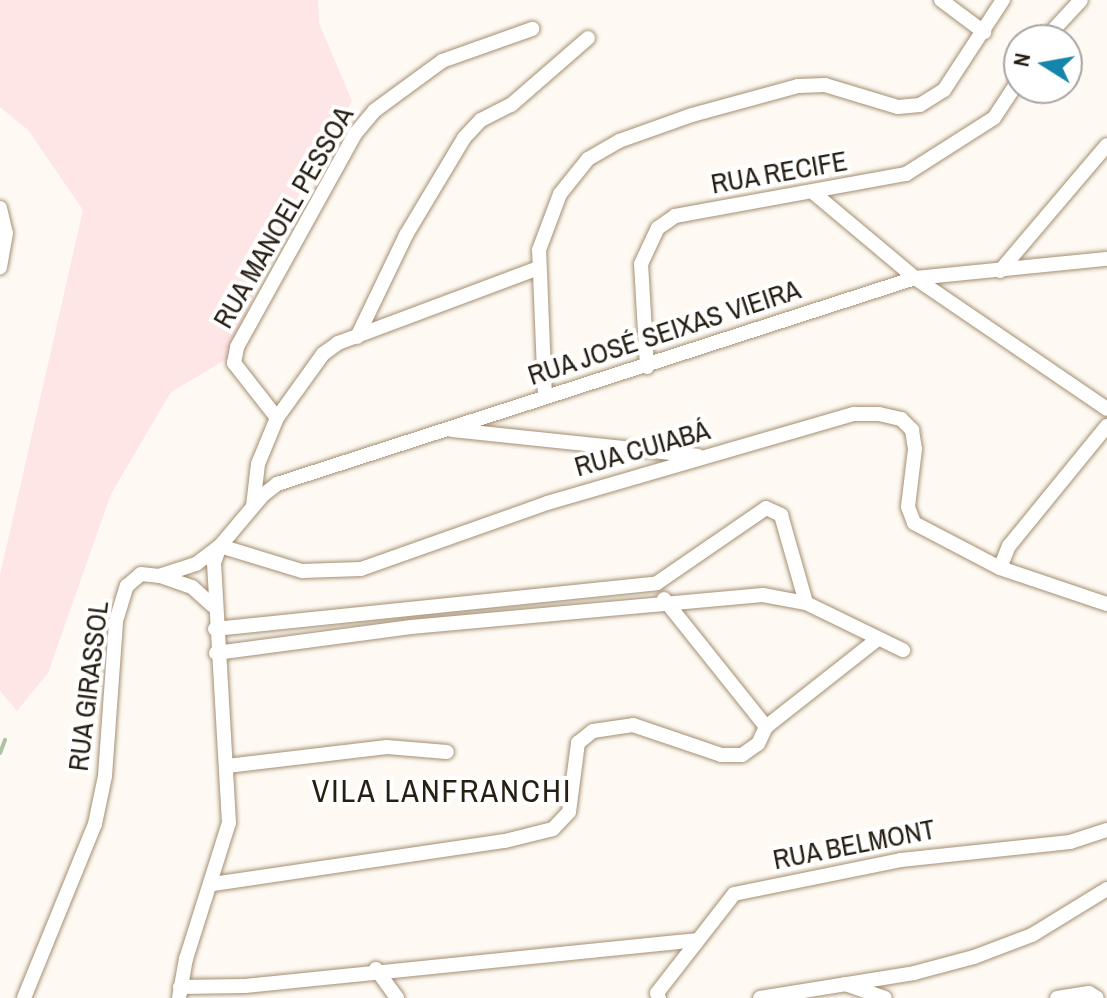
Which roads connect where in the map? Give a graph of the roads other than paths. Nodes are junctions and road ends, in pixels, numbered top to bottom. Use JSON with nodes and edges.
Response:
{"nodes":[{"id":1,"x":941,"y":0,"type":"edge"},
{"id":2,"x":1003,"y":0,"type":"edge"},
{"id":3,"x":1081,"y":0,"type":"edge"},
{"id":4,"x":1059,"y":24,"type":"edge"},
{"id":5,"x":532,"y":29,"type":"dead end"},
{"id":6,"x":984,"y":32,"type":"junction"},
{"id":7,"x":588,"y":38,"type":"dead end"},
{"id":8,"x":1003,"y":104,"type":"edge"},
{"id":9,"x":1107,"y":145,"type":"edge"},
{"id":10,"x":815,"y":194,"type":"junction"},
{"id":11,"x":0,"y":208,"type":"edge"},
{"id":12,"x":1107,"y":259,"type":"edge"},
{"id":13,"x":0,"y":267,"type":"edge"},
{"id":14,"x":536,"y":269,"type":"junction"},
{"id":15,"x":1000,"y":271,"type":"junction"},
{"id":16,"x":915,"y":278,"type":"junction"},
{"id":17,"x":357,"y":337,"type":"junction"},
{"id":18,"x":647,"y":367,"type":"junction"},
{"id":19,"x":545,"y":397,"type":"junction"},
{"id":20,"x":1107,"y":409,"type":"edge"},
{"id":21,"x":277,"y":418,"type":"junction"},
{"id":22,"x":1107,"y":426,"type":"edge"},
{"id":23,"x":448,"y":429,"type":"junction"},
{"id":24,"x":705,"y":457,"type":"junction"},
{"id":25,"x":253,"y":506,"type":"junction"},
{"id":26,"x":220,"y":546,"type":"junction"},
{"id":27,"x":1000,"y":568,"type":"junction"},
{"id":28,"x":159,"y":576,"type":"junction"},
{"id":29,"x":657,"y":583,"type":"junction"},
{"id":30,"x":806,"y":603,"type":"junction"},
{"id":31,"x":665,"y":604,"type":"junction"},
{"id":32,"x":1107,"y":604,"type":"edge"},
{"id":33,"x":213,"y":606,"type":"junction"},
{"id":34,"x":407,"y":607,"type":"junction"},
{"id":35,"x":411,"y":627,"type":"junction"},
{"id":36,"x":215,"y":629,"type":"junction"},
{"id":37,"x":878,"y":639,"type":"junction"},
{"id":38,"x":903,"y":650,"type":"dead end"},
{"id":39,"x":216,"y":653,"type":"junction"},
{"id":40,"x":766,"y":727,"type":"junction"},
{"id":41,"x":447,"y":752,"type":"dead end"},
{"id":42,"x":227,"y":766,"type":"junction"},
{"id":43,"x":1107,"y":830,"type":"edge"},
{"id":44,"x":213,"y":884,"type":"junction"},
{"id":45,"x":1107,"y":889,"type":"edge"},
{"id":46,"x":697,"y":940,"type":"junction"},
{"id":47,"x":376,"y":969,"type":"junction"},
{"id":48,"x":841,"y":982,"type":"junction"},
{"id":49,"x":180,"y":992,"type":"edge"},
{"id":50,"x":249,"y":992,"type":"edge"},
{"id":51,"x":658,"y":995,"type":"edge"},
{"id":52,"x":24,"y":998,"type":"edge"},
{"id":53,"x":397,"y":998,"type":"edge"},
{"id":54,"x":760,"y":998,"type":"edge"},
{"id":55,"x":885,"y":998,"type":"edge"},
{"id":56,"x":1057,"y":998,"type":"edge"},
{"id":57,"x":1097,"y":998,"type":"edge"}],
"edges":[{"from":1,"to":6,"type":"street"},
{"from":2,"to":6,"type":"street"},
{"from":3,"to":4,"type":"street"},
{"from":5,"to":21,"type":"street","name":"RUA MANOEL PESSOA"},
{"from":6,"to":14,"type":"street"},
{"from":7,"to":17,"type":"street"},
{"from":8,"to":10,"type":"street","name":"RUA RECIFE"},
{"from":9,"to":15,"type":"street"},
{"from":10,"to":16,"type":"street"},
{"from":10,"to":18,"type":"street","name":"RUA RECIFE"},
{"from":11,"to":13,"type":"street"},
{"from":12,"to":15,"type":"street","name":"RUA JOSÉ SEIXAS VIEIRA"},
{"from":14,"to":17,"type":"street"},
{"from":14,"to":19,"type":"street"},
{"from":15,"to":16,"type":"street","name":"RUA JOSÉ SEIXAS VIEIRA"},
{"from":16,"to":18,"type":"street","name":"RUA JOSÉ SEIXAS VIEIRA"},
{"from":16,"to":20,"type":"street"},
{"from":17,"to":21,"type":"street"},
{"from":18,"to":19,"type":"street","name":"RUA JOSÉ SEIXAS VIEIRA"},
{"from":19,"to":23,"type":"street","name":"RUA JOSÉ SEIXAS VIEIRA"},
{"from":21,"to":25,"type":"street"},
{"from":22,"to":27,"type":"street"},
{"from":23,"to":24,"type":"street"},
{"from":23,"to":25,"type":"street","name":"RUA JOSÉ SEIXAS VIEIRA"},
{"from":24,"to":26,"type":"street","name":"RUA CUIABÁ"},
{"from":24,"to":27,"type":"street","name":"RUA CUIABÁ"},
{"from":25,"to":26,"type":"street","name":"RUA JOSÉ SEIXAS VIEIRA"},
{"from":26,"to":28,"type":"street","name":"RUA GIRASSOL"},
{"from":26,"to":33,"type":"street"},
{"from":27,"to":32,"type":"street"},
{"from":28,"to":33,"type":"street"},
{"from":28,"to":52,"type":"street","name":"RUA GIRASSOL"},
{"from":29,"to":30,"type":"street"},
{"from":29,"to":31,"type":"street"},
{"from":29,"to":34,"type":"street"},
{"from":30,"to":31,"type":"street"},
{"from":30,"to":37,"type":"street"},
{"from":31,"to":35,"type":"street"},
{"from":31,"to":40,"type":"street"},
{"from":33,"to":36,"type":"street"},
{"from":34,"to":35,"type":"street"},
{"from":34,"to":36,"type":"street"},
{"from":35,"to":39,"type":"street"},
{"from":36,"to":39,"type":"street"},
{"from":37,"to":38,"type":"street"},
{"from":37,"to":40,"type":"street"},
{"from":39,"to":42,"type":"street"},
{"from":40,"to":44,"type":"street"},
{"from":41,"to":42,"type":"street"},
{"from":42,"to":44,"type":"street"},
{"from":43,"to":46,"type":"street","name":"RUA BELMONT"},
{"from":44,"to":49,"type":"street"},
{"from":45,"to":48,"type":"street"},
{"from":46,"to":47,"type":"street"},
{"from":46,"to":51,"type":"street","name":"RUA BELMONT"},
{"from":47,"to":50,"type":"street"},
{"from":47,"to":53,"type":"street"},
{"from":48,"to":54,"type":"street"},
{"from":48,"to":55,"type":"street"},
{"from":49,"to":50,"type":"street"},
{"from":56,"to":57,"type":"street"}]}
